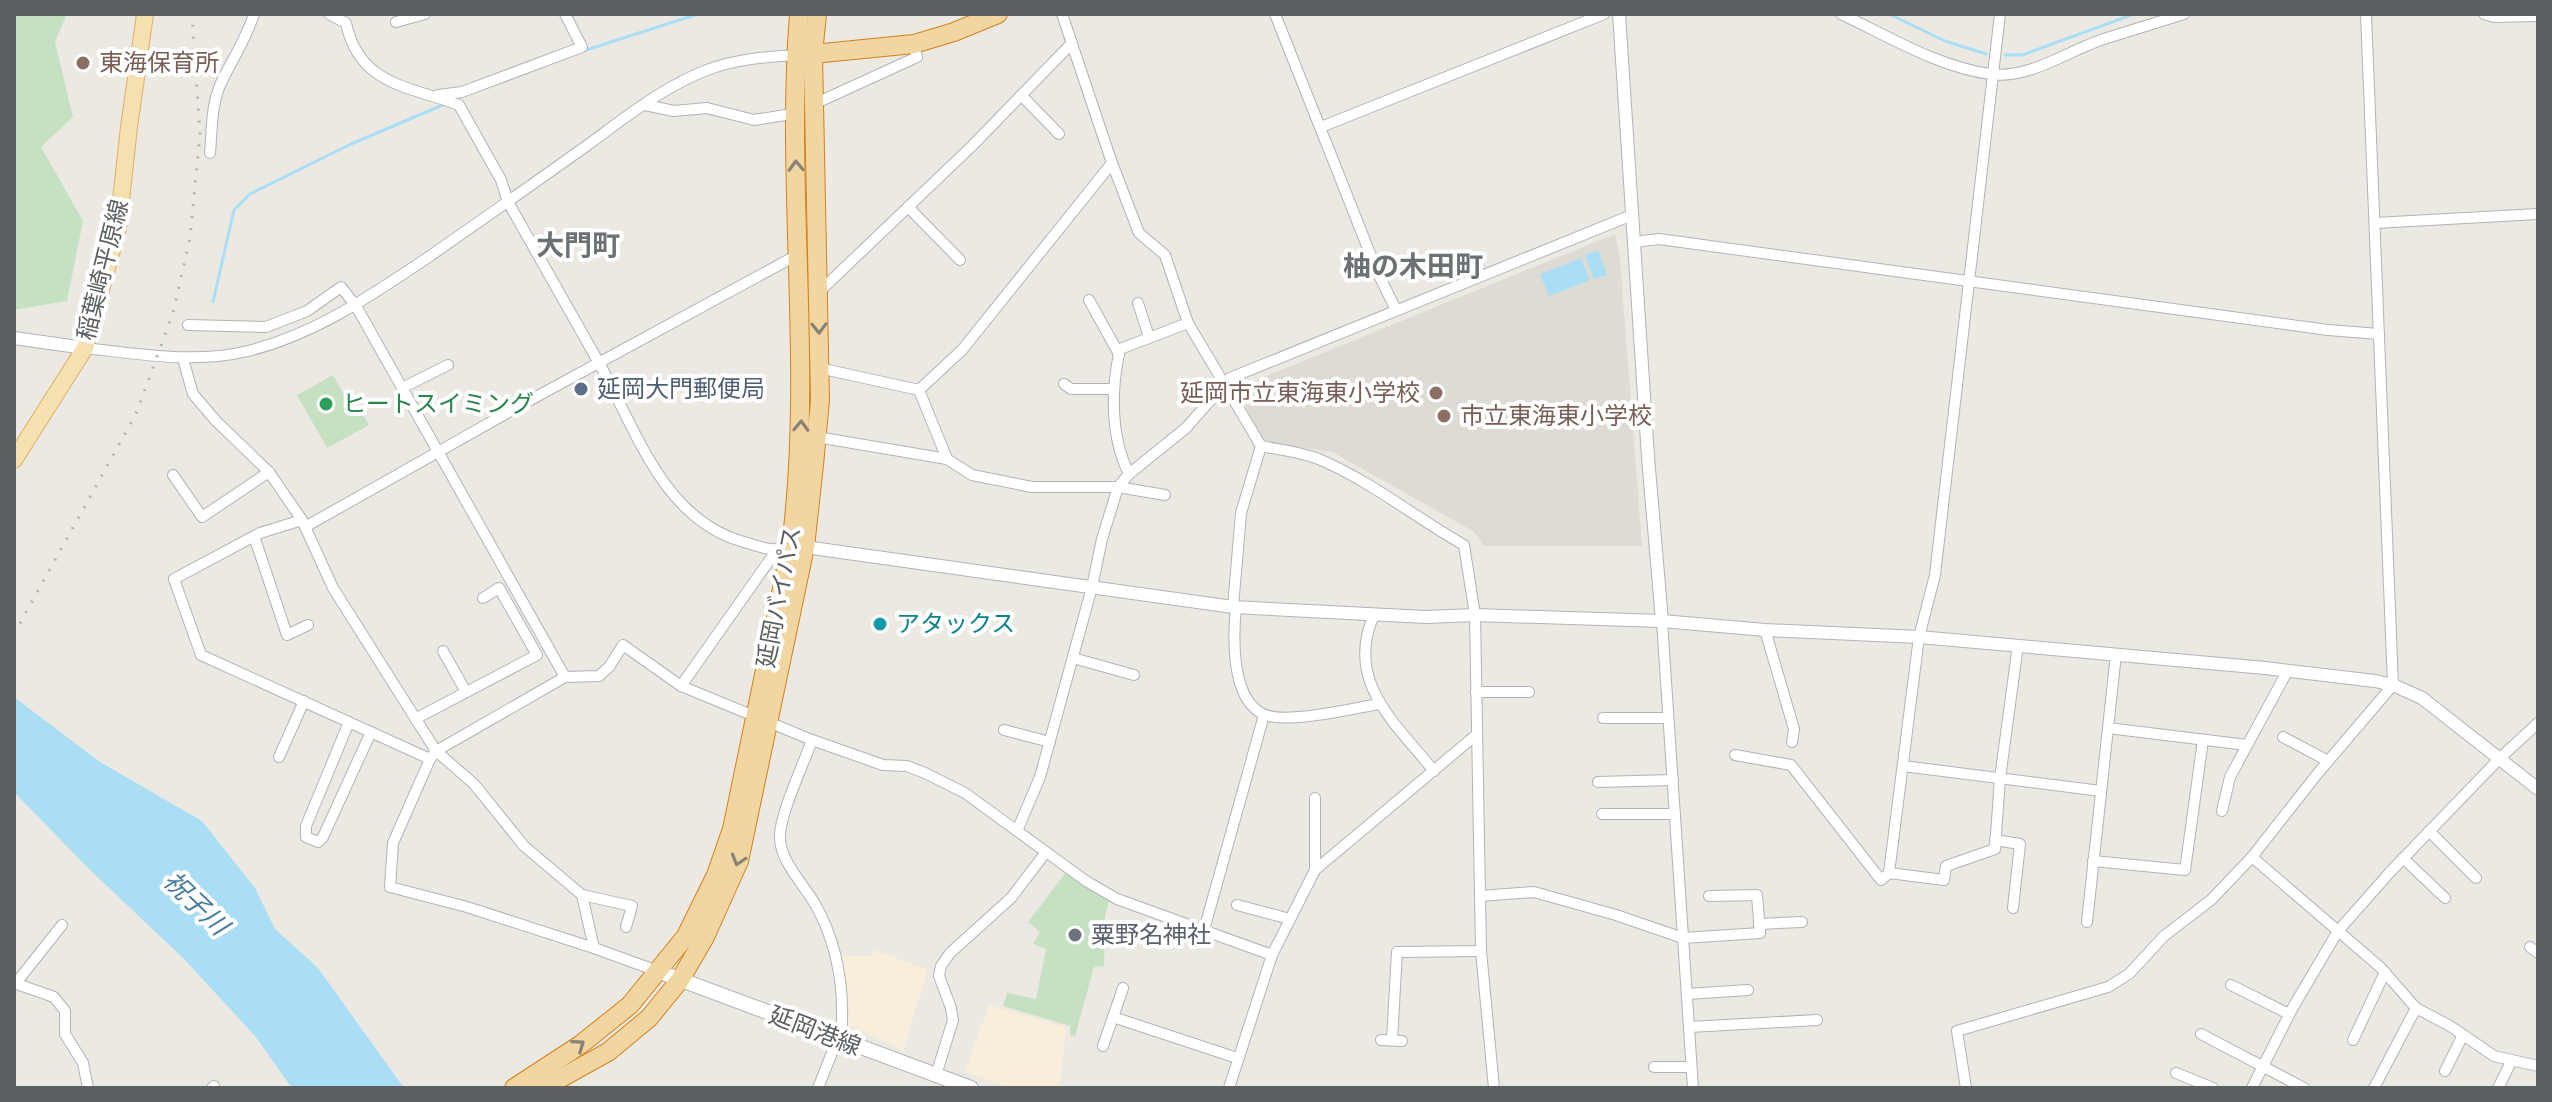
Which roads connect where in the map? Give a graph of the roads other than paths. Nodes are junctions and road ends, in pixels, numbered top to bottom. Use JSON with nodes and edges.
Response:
{"nodes":[{"id":1,"x":145,"y":14,"type":"edge"},
{"id":2,"x":254,"y":14,"type":"edge"},
{"id":3,"x":329,"y":14,"type":"edge"},
{"id":4,"x":425,"y":14,"type":"edge"},
{"id":5,"x":565,"y":14,"type":"edge"},
{"id":6,"x":799,"y":14,"type":"edge"},
{"id":7,"x":817,"y":14,"type":"edge"},
{"id":8,"x":998,"y":14,"type":"edge"},
{"id":9,"x":1062,"y":14,"type":"edge"},
{"id":10,"x":1275,"y":14,"type":"edge"},
{"id":11,"x":1604,"y":14,"type":"edge"},
{"id":12,"x":1619,"y":14,"type":"edge"},
{"id":13,"x":1841,"y":14,"type":"edge"},
{"id":14,"x":2000,"y":14,"type":"edge"},
{"id":15,"x":2184,"y":14,"type":"edge"},
{"id":16,"x":2366,"y":14,"type":"edge"},
{"id":17,"x":2484,"y":14,"type":"edge"},
{"id":18,"x":2538,"y":16,"type":"edge"},
{"id":19,"x":396,"y":22,"type":"dead end"},
{"id":20,"x":1072,"y":43,"type":"junction"},
{"id":21,"x":914,"y":44,"type":"junction"},
{"id":22,"x":804,"y":54,"type":"junction"},
{"id":23,"x":1993,"y":75,"type":"junction"},
{"id":24,"x":1021,"y":95,"type":"junction"},
{"id":25,"x":437,"y":97,"type":"junction"},
{"id":26,"x":645,"y":105,"type":"junction"},
{"id":27,"x":814,"y":105,"type":"junction"},
{"id":28,"x":794,"y":116,"type":"junction"},
{"id":29,"x":1321,"y":127,"type":"junction"},
{"id":30,"x":1059,"y":134,"type":"dead end"},
{"id":31,"x":210,"y":153,"type":"dead end"},
{"id":32,"x":1112,"y":163,"type":"junction"},
{"id":33,"x":508,"y":202,"type":"junction"},
{"id":34,"x":908,"y":207,"type":"junction"},
{"id":35,"x":2538,"y":214,"type":"edge"},
{"id":36,"x":1632,"y":215,"type":"junction"},
{"id":37,"x":2375,"y":223,"type":"junction"},
{"id":38,"x":1634,"y":242,"type":"junction"},
{"id":39,"x":799,"y":254,"type":"junction"},
{"id":40,"x":960,"y":260,"type":"dead end"},
{"id":41,"x":1968,"y":282,"type":"junction"},
{"id":42,"x":818,"y":293,"type":"junction"},
{"id":43,"x":1089,"y":300,"type":"dead end"},
{"id":44,"x":1138,"y":303,"type":"dead end"},
{"id":45,"x":356,"y":306,"type":"junction"},
{"id":46,"x":1396,"y":310,"type":"junction"},
{"id":47,"x":1188,"y":323,"type":"junction"},
{"id":48,"x":188,"y":325,"type":"dead end"},
{"id":49,"x":2379,"y":334,"type":"junction"},
{"id":50,"x":1149,"y":337,"type":"junction"},
{"id":51,"x":14,"y":338,"type":"edge"},
{"id":52,"x":85,"y":348,"type":"junction"},
{"id":53,"x":1119,"y":354,"type":"junction"},
{"id":54,"x":183,"y":359,"type":"junction"},
{"id":55,"x":599,"y":362,"type":"junction"},
{"id":56,"x":448,"y":365,"type":"dead end"},
{"id":57,"x":819,"y":368,"type":"junction"},
{"id":58,"x":1064,"y":384,"type":"dead end"},
{"id":59,"x":1226,"y":384,"type":"junction"},
{"id":60,"x":402,"y":388,"type":"junction"},
{"id":61,"x":1114,"y":389,"type":"junction"},
{"id":62,"x":919,"y":390,"type":"junction"},
{"id":63,"x":817,"y":437,"type":"junction"},
{"id":64,"x":1261,"y":446,"type":"junction"},
{"id":65,"x":438,"y":452,"type":"junction"},
{"id":66,"x":947,"y":459,"type":"junction"},
{"id":67,"x":14,"y":460,"type":"edge"},
{"id":68,"x":269,"y":472,"type":"junction"},
{"id":69,"x":1129,"y":474,"type":"junction"},
{"id":70,"x":173,"y":475,"type":"dead end"},
{"id":71,"x":1118,"y":487,"type":"junction"},
{"id":72,"x":1165,"y":495,"type":"dead end"},
{"id":73,"x":303,"y":523,"type":"junction"},
{"id":74,"x":254,"y":536,"type":"junction"},
{"id":75,"x":791,"y":548,"type":"junction"},
{"id":76,"x":1092,"y":587,"type":"junction"},
{"id":77,"x":483,"y":598,"type":"dead end"},
{"id":78,"x":1234,"y":607,"type":"junction"},
{"id":79,"x":1374,"y":615,"type":"junction"},
{"id":80,"x":1475,"y":615,"type":"junction"},
{"id":81,"x":1662,"y":621,"type":"junction"},
{"id":82,"x":308,"y":625,"type":"dead end"},
{"id":83,"x":1765,"y":630,"type":"junction"},
{"id":84,"x":1919,"y":637,"type":"junction"},
{"id":85,"x":2018,"y":645,"type":"junction"},
{"id":86,"x":443,"y":651,"type":"dead end"},
{"id":87,"x":2116,"y":654,"type":"junction"},
{"id":88,"x":1073,"y":658,"type":"junction"},
{"id":89,"x":2288,"y":670,"type":"junction"},
{"id":90,"x":1134,"y":675,"type":"dead end"},
{"id":91,"x":565,"y":677,"type":"junction"},
{"id":92,"x":2393,"y":685,"type":"junction"},
{"id":93,"x":681,"y":686,"type":"junction"},
{"id":94,"x":466,"y":692,"type":"junction"},
{"id":95,"x":1476,"y":692,"type":"junction"},
{"id":96,"x":1529,"y":692,"type":"dead end"},
{"id":97,"x":304,"y":701,"type":"junction"},
{"id":98,"x":1379,"y":704,"type":"junction"},
{"id":99,"x":1264,"y":715,"type":"junction"},
{"id":100,"x":761,"y":718,"type":"junction"},
{"id":101,"x":1603,"y":718,"type":"dead end"},
{"id":102,"x":1668,"y":718,"type":"junction"},
{"id":103,"x":415,"y":719,"type":"junction"},
{"id":104,"x":349,"y":722,"type":"junction"},
{"id":105,"x":2538,"y":723,"type":"edge"},
{"id":106,"x":2108,"y":728,"type":"junction"},
{"id":107,"x":1004,"y":730,"type":"dead end"},
{"id":108,"x":371,"y":732,"type":"junction"},
{"id":109,"x":1476,"y":735,"type":"junction"},
{"id":110,"x":2283,"y":737,"type":"dead end"},
{"id":111,"x":812,"y":740,"type":"junction"},
{"id":112,"x":2203,"y":740,"type":"junction"},
{"id":113,"x":1050,"y":742,"type":"junction"},
{"id":114,"x":1792,"y":742,"type":"dead end"},
{"id":115,"x":2247,"y":745,"type":"junction"},
{"id":116,"x":433,"y":755,"type":"junction"},
{"id":117,"x":1735,"y":755,"type":"dead end"},
{"id":118,"x":279,"y":757,"type":"dead end"},
{"id":119,"x":2500,"y":758,"type":"junction"},
{"id":120,"x":2328,"y":761,"type":"junction"},
{"id":121,"x":1903,"y":766,"type":"junction"},
{"id":122,"x":1434,"y":771,"type":"junction"},
{"id":123,"x":2000,"y":778,"type":"junction"},
{"id":124,"x":1673,"y":780,"type":"junction"},
{"id":125,"x":1598,"y":782,"type":"dead end"},
{"id":126,"x":2538,"y":789,"type":"edge"},
{"id":127,"x":2101,"y":791,"type":"junction"},
{"id":128,"x":1315,"y":798,"type":"dead end"},
{"id":129,"x":2222,"y":811,"type":"dead end"},
{"id":130,"x":1602,"y":814,"type":"dead end"},
{"id":131,"x":1675,"y":814,"type":"junction"},
{"id":132,"x":1017,"y":831,"type":"junction"},
{"id":133,"x":2429,"y":831,"type":"junction"},
{"id":134,"x":1995,"y":840,"type":"junction"},
{"id":135,"x":1046,"y":852,"type":"junction"},
{"id":136,"x":2252,"y":857,"type":"junction"},
{"id":137,"x":2403,"y":858,"type":"junction"},
{"id":138,"x":2093,"y":861,"type":"junction"},
{"id":139,"x":1315,"y":870,"type":"junction"},
{"id":140,"x":1889,"y":873,"type":"junction"},
{"id":141,"x":2476,"y":878,"type":"dead end"},
{"id":142,"x":582,"y":895,"type":"junction"},
{"id":143,"x":1480,"y":896,"type":"junction"},
{"id":144,"x":1709,"y":896,"type":"dead end"},
{"id":145,"x":2445,"y":898,"type":"dead end"},
{"id":146,"x":1237,"y":905,"type":"dead end"},
{"id":147,"x":2013,"y":908,"type":"dead end"},
{"id":148,"x":1290,"y":919,"type":"junction"},
{"id":149,"x":1802,"y":922,"type":"dead end"},
{"id":150,"x":2087,"y":922,"type":"dead end"},
{"id":151,"x":1759,"y":924,"type":"junction"},
{"id":152,"x":62,"y":925,"type":"dead end"},
{"id":153,"x":626,"y":927,"type":"dead end"},
{"id":154,"x":1204,"y":930,"type":"junction"},
{"id":155,"x":2338,"y":931,"type":"junction"},
{"id":156,"x":1683,"y":938,"type":"junction"},
{"id":157,"x":594,"y":948,"type":"junction"},
{"id":158,"x":1481,"y":951,"type":"junction"},
{"id":159,"x":1272,"y":955,"type":"junction"},
{"id":160,"x":660,"y":972,"type":"junction"},
{"id":161,"x":2385,"y":972,"type":"junction"},
{"id":162,"x":680,"y":980,"type":"junction"},
{"id":163,"x":15,"y":983,"type":"edge"},
{"id":164,"x":2231,"y":985,"type":"dead end"},
{"id":165,"x":1123,"y":988,"type":"dead end"},
{"id":166,"x":1748,"y":990,"type":"dead end"},
{"id":167,"x":1687,"y":994,"type":"junction"},
{"id":168,"x":2416,"y":1008,"type":"junction"},
{"id":169,"x":2289,"y":1014,"type":"junction"},
{"id":170,"x":1113,"y":1017,"type":"junction"},
{"id":171,"x":1817,"y":1020,"type":"dead end"},
{"id":172,"x":1689,"y":1027,"type":"junction"},
{"id":173,"x":2201,"y":1034,"type":"dead end"},
{"id":174,"x":2463,"y":1035,"type":"junction"},
{"id":175,"x":2353,"y":1040,"type":"dead end"},
{"id":176,"x":839,"y":1041,"type":"junction"},
{"id":177,"x":1392,"y":1041,"type":"dead end"},
{"id":178,"x":1103,"y":1046,"type":"dead end"},
{"id":179,"x":1237,"y":1058,"type":"junction"},
{"id":180,"x":2511,"y":1062,"type":"junction"},
{"id":181,"x":2262,"y":1064,"type":"junction"},
{"id":182,"x":2538,"y":1066,"type":"edge"},
{"id":183,"x":1654,"y":1067,"type":"dead end"},
{"id":184,"x":1691,"y":1067,"type":"junction"},
{"id":185,"x":2445,"y":1071,"type":"dead end"},
{"id":186,"x":2176,"y":1073,"type":"dead end"},
{"id":187,"x":936,"y":1075,"type":"junction"},
{"id":188,"x":88,"y":1088,"type":"edge"},
{"id":189,"x":514,"y":1088,"type":"edge"},
{"id":190,"x":543,"y":1088,"type":"edge"},
{"id":191,"x":818,"y":1088,"type":"edge"},
{"id":192,"x":971,"y":1088,"type":"edge"},
{"id":193,"x":1229,"y":1088,"type":"edge"},
{"id":194,"x":1494,"y":1088,"type":"edge"},
{"id":195,"x":1693,"y":1088,"type":"edge"},
{"id":196,"x":1966,"y":1088,"type":"edge"},
{"id":197,"x":2213,"y":1088,"type":"edge"},
{"id":198,"x":2252,"y":1088,"type":"edge"},
{"id":199,"x":2304,"y":1088,"type":"edge"},
{"id":200,"x":2374,"y":1088,"type":"edge"},
{"id":201,"x":2498,"y":1088,"type":"edge"}],
"edges":[{"from":1,"to":52,"type":"main road","name":"稲葉崎平原線"},
{"from":2,"to":31,"type":"street"},
{"from":3,"to":25,"type":"street"},
{"from":4,"to":19,"type":"street"},
{"from":5,"to":25,"type":"street"},
{"from":6,"to":22,"type":"highway","name":"延岡バイパス"},
{"from":7,"to":22,"type":"highway","name":"延岡バイパス"},
{"from":8,"to":21,"type":"highway"},
{"from":9,"to":20,"type":"street"},
{"from":10,"to":29,"type":"street"},
{"from":11,"to":29,"type":"street"},
{"from":12,"to":36,"type":"street"},
{"from":13,"to":23,"type":"street"},
{"from":14,"to":23,"type":"street"},
{"from":15,"to":23,"type":"street"},
{"from":16,"to":37,"type":"street"},
{"from":17,"to":18,"type":"street"},
{"from":20,"to":24,"type":"street"},
{"from":20,"to":32,"type":"street"},
{"from":21,"to":22,"type":"highway"},
{"from":21,"to":27,"type":"street"},
{"from":22,"to":26,"type":"street"},
{"from":22,"to":27,"type":"highway","name":"延岡バイパス"},
{"from":22,"to":28,"type":"highway","name":"延岡バイパス"},
{"from":23,"to":41,"type":"street"},
{"from":24,"to":30,"type":"street"},
{"from":24,"to":34,"type":"street"},
{"from":25,"to":33,"type":"street"},
{"from":26,"to":28,"type":"street"},
{"from":26,"to":33,"type":"street"},
{"from":27,"to":28,"type":"street"},
{"from":27,"to":42,"type":"highway","name":"延岡バイパス"},
{"from":39,"to":28,"type":"highway","name":"延岡バイパス","one_way":true},
{"from":29,"to":46,"type":"street"},
{"from":32,"to":47,"type":"street"},
{"from":32,"to":62,"type":"street"},
{"from":33,"to":45,"type":"street"},
{"from":33,"to":55,"type":"street"},
{"from":34,"to":40,"type":"street"},
{"from":34,"to":42,"type":"street"},
{"from":35,"to":37,"type":"street"},
{"from":36,"to":38,"type":"street"},
{"from":36,"to":46,"type":"street"},
{"from":37,"to":49,"type":"street"},
{"from":38,"to":41,"type":"street"},
{"from":38,"to":81,"type":"street"},
{"from":39,"to":55,"type":"street"},
{"from":75,"to":39,"type":"highway","name":"延岡バイパス","one_way":true},
{"from":41,"to":49,"type":"street"},
{"from":41,"to":84,"type":"street"},
{"from":42,"to":57,"type":"highway","name":"延岡バイパス","one_way":true},
{"from":43,"to":53,"type":"street"},
{"from":44,"to":50,"type":"street"},
{"from":45,"to":48,"type":"street"},
{"from":45,"to":54,"type":"street"},
{"from":45,"to":60,"type":"street"},
{"from":46,"to":59,"type":"street"},
{"from":47,"to":50,"type":"street"},
{"from":47,"to":59,"type":"street"},
{"from":49,"to":92,"type":"street"},
{"from":50,"to":53,"type":"street"},
{"from":51,"to":52,"type":"street"},
{"from":52,"to":54,"type":"street"},
{"from":52,"to":67,"type":"main road","name":"稲葉崎平原線"},
{"from":53,"to":61,"type":"street"},
{"from":54,"to":68,"type":"street"},
{"from":55,"to":65,"type":"street"},
{"from":55,"to":75,"type":"street"},
{"from":56,"to":60,"type":"street"},
{"from":57,"to":62,"type":"street"},
{"from":57,"to":63,"type":"highway","name":"延岡バイパス"},
{"from":58,"to":61,"type":"street"},
{"from":59,"to":64,"type":"street"},
{"from":59,"to":69,"type":"street"},
{"from":60,"to":65,"type":"street"},
{"from":61,"to":69,"type":"street"},
{"from":62,"to":66,"type":"street"},
{"from":63,"to":66,"type":"street"},
{"from":63,"to":75,"type":"highway","name":"延岡バイパス"},
{"from":64,"to":78,"type":"street"},
{"from":64,"to":80,"type":"street"},
{"from":65,"to":73,"type":"street"},
{"from":65,"to":91,"type":"street"},
{"from":66,"to":71,"type":"street"},
{"from":68,"to":70,"type":"street"},
{"from":68,"to":73,"type":"street"},
{"from":69,"to":71,"type":"street"},
{"from":71,"to":72,"type":"street"},
{"from":71,"to":76,"type":"street"},
{"from":73,"to":74,"type":"street"},
{"from":73,"to":103,"type":"street"},
{"from":74,"to":82,"type":"street"},
{"from":74,"to":97,"type":"street"},
{"from":75,"to":76,"type":"street"},
{"from":75,"to":93,"type":"street"},
{"from":75,"to":100,"type":"highway","name":"延岡バイパス"},
{"from":76,"to":78,"type":"street"},
{"from":76,"to":88,"type":"street"},
{"from":77,"to":94,"type":"street"},
{"from":78,"to":79,"type":"street"},
{"from":78,"to":99,"type":"street"},
{"from":79,"to":80,"type":"street"},
{"from":79,"to":98,"type":"street"},
{"from":80,"to":81,"type":"street"},
{"from":80,"to":95,"type":"street"},
{"from":81,"to":83,"type":"street"},
{"from":81,"to":102,"type":"street"},
{"from":83,"to":84,"type":"street"},
{"from":83,"to":114,"type":"street"},
{"from":84,"to":85,"type":"street"},
{"from":84,"to":121,"type":"street"},
{"from":85,"to":87,"type":"street"},
{"from":85,"to":123,"type":"street"},
{"from":86,"to":94,"type":"street"},
{"from":87,"to":89,"type":"street"},
{"from":87,"to":106,"type":"street"},
{"from":88,"to":90,"type":"street"},
{"from":88,"to":113,"type":"street"},
{"from":89,"to":92,"type":"street"},
{"from":89,"to":115,"type":"street"},
{"from":91,"to":93,"type":"street"},
{"from":91,"to":116,"type":"street"},
{"from":92,"to":119,"type":"street"},
{"from":92,"to":120,"type":"street"},
{"from":93,"to":100,"type":"street"},
{"from":94,"to":103,"type":"street"},
{"from":95,"to":96,"type":"street"},
{"from":95,"to":109,"type":"street"},
{"from":97,"to":104,"type":"street"},
{"from":97,"to":118,"type":"street"},
{"from":98,"to":99,"type":"street"},
{"from":98,"to":122,"type":"street"},
{"from":99,"to":154,"type":"street"},
{"from":100,"to":111,"type":"street"},
{"from":100,"to":160,"type":"highway","name":"延岡バイパス"},
{"from":100,"to":162,"type":"highway","name":"延岡バイパス","one_way":true},
{"from":101,"to":102,"type":"street"},
{"from":102,"to":124,"type":"street"},
{"from":103,"to":116,"type":"street"},
{"from":104,"to":108,"type":"street"},
{"from":104,"to":108,"type":"street"},
{"from":105,"to":119,"type":"street"},
{"from":106,"to":112,"type":"street"},
{"from":106,"to":127,"type":"street"},
{"from":107,"to":113,"type":"street"},
{"from":108,"to":116,"type":"street"},
{"from":109,"to":122,"type":"street"},
{"from":109,"to":143,"type":"street"},
{"from":110,"to":120,"type":"street"},
{"from":111,"to":132,"type":"street"},
{"from":111,"to":176,"type":"street"},
{"from":112,"to":115,"type":"street"},
{"from":112,"to":138,"type":"street"},
{"from":113,"to":132,"type":"street"},
{"from":115,"to":129,"type":"street"},
{"from":116,"to":142,"type":"street"},
{"from":116,"to":157,"type":"street"},
{"from":117,"to":140,"type":"street"},
{"from":119,"to":126,"type":"street"},
{"from":119,"to":133,"type":"street"},
{"from":120,"to":136,"type":"street"},
{"from":121,"to":123,"type":"street"},
{"from":121,"to":140,"type":"street"},
{"from":122,"to":139,"type":"street"},
{"from":123,"to":127,"type":"street"},
{"from":123,"to":134,"type":"street"},
{"from":124,"to":125,"type":"street"},
{"from":124,"to":131,"type":"street"},
{"from":127,"to":138,"type":"street"},
{"from":128,"to":139,"type":"street"},
{"from":130,"to":131,"type":"street"},
{"from":131,"to":156,"type":"street"},
{"from":132,"to":135,"type":"street"},
{"from":133,"to":137,"type":"street"},
{"from":133,"to":141,"type":"street"},
{"from":134,"to":140,"type":"street"},
{"from":134,"to":147,"type":"street"},
{"from":135,"to":154,"type":"street"},
{"from":135,"to":187,"type":"street"},
{"from":136,"to":155,"type":"street"},
{"from":136,"to":196,"type":"street"},
{"from":137,"to":145,"type":"street"},
{"from":137,"to":155,"type":"street"},
{"from":138,"to":150,"type":"street"},
{"from":139,"to":148,"type":"street"},
{"from":142,"to":153,"type":"street"},
{"from":142,"to":157,"type":"street"},
{"from":143,"to":156,"type":"street"},
{"from":143,"to":158,"type":"street"},
{"from":144,"to":151,"type":"street"},
{"from":146,"to":148,"type":"street"},
{"from":148,"to":159,"type":"street"},
{"from":149,"to":151,"type":"street"},
{"from":151,"to":156,"type":"street"},
{"from":152,"to":163,"type":"street"},
{"from":154,"to":159,"type":"street"},
{"from":155,"to":161,"type":"street"},
{"from":155,"to":169,"type":"street"},
{"from":156,"to":167,"type":"street"},
{"from":157,"to":160,"type":"street"},
{"from":158,"to":177,"type":"street"},
{"from":158,"to":194,"type":"street"},
{"from":159,"to":179,"type":"street"},
{"from":160,"to":162,"type":"main road","name":"延岡港線"},
{"from":189,"to":160,"type":"highway","name":"延岡バイパス","one_way":true},
{"from":161,"to":168,"type":"street"},
{"from":161,"to":175,"type":"street"},
{"from":162,"to":176,"type":"main road","name":"延岡港線"},
{"from":162,"to":190,"type":"highway","name":"延岡バイパス"},
{"from":163,"to":188,"type":"street"},
{"from":164,"to":169,"type":"street"},
{"from":165,"to":170,"type":"street"},
{"from":166,"to":167,"type":"street"},
{"from":167,"to":172,"type":"street"},
{"from":168,"to":174,"type":"street"},
{"from":168,"to":200,"type":"street"},
{"from":169,"to":181,"type":"street"},
{"from":170,"to":178,"type":"street"},
{"from":170,"to":179,"type":"street"},
{"from":171,"to":172,"type":"street"},
{"from":172,"to":184,"type":"street"},
{"from":173,"to":181,"type":"street"},
{"from":174,"to":180,"type":"street"},
{"from":174,"to":185,"type":"street"},
{"from":176,"to":187,"type":"main road","name":"延岡港線"},
{"from":176,"to":191,"type":"street"},
{"from":179,"to":193,"type":"street"},
{"from":180,"to":182,"type":"street"},
{"from":180,"to":201,"type":"street"},
{"from":181,"to":198,"type":"street"},
{"from":181,"to":199,"type":"street"},
{"from":183,"to":184,"type":"street"},
{"from":184,"to":195,"type":"street"},
{"from":186,"to":197,"type":"street"},
{"from":187,"to":192,"type":"main road","name":"延岡港線"}]}
